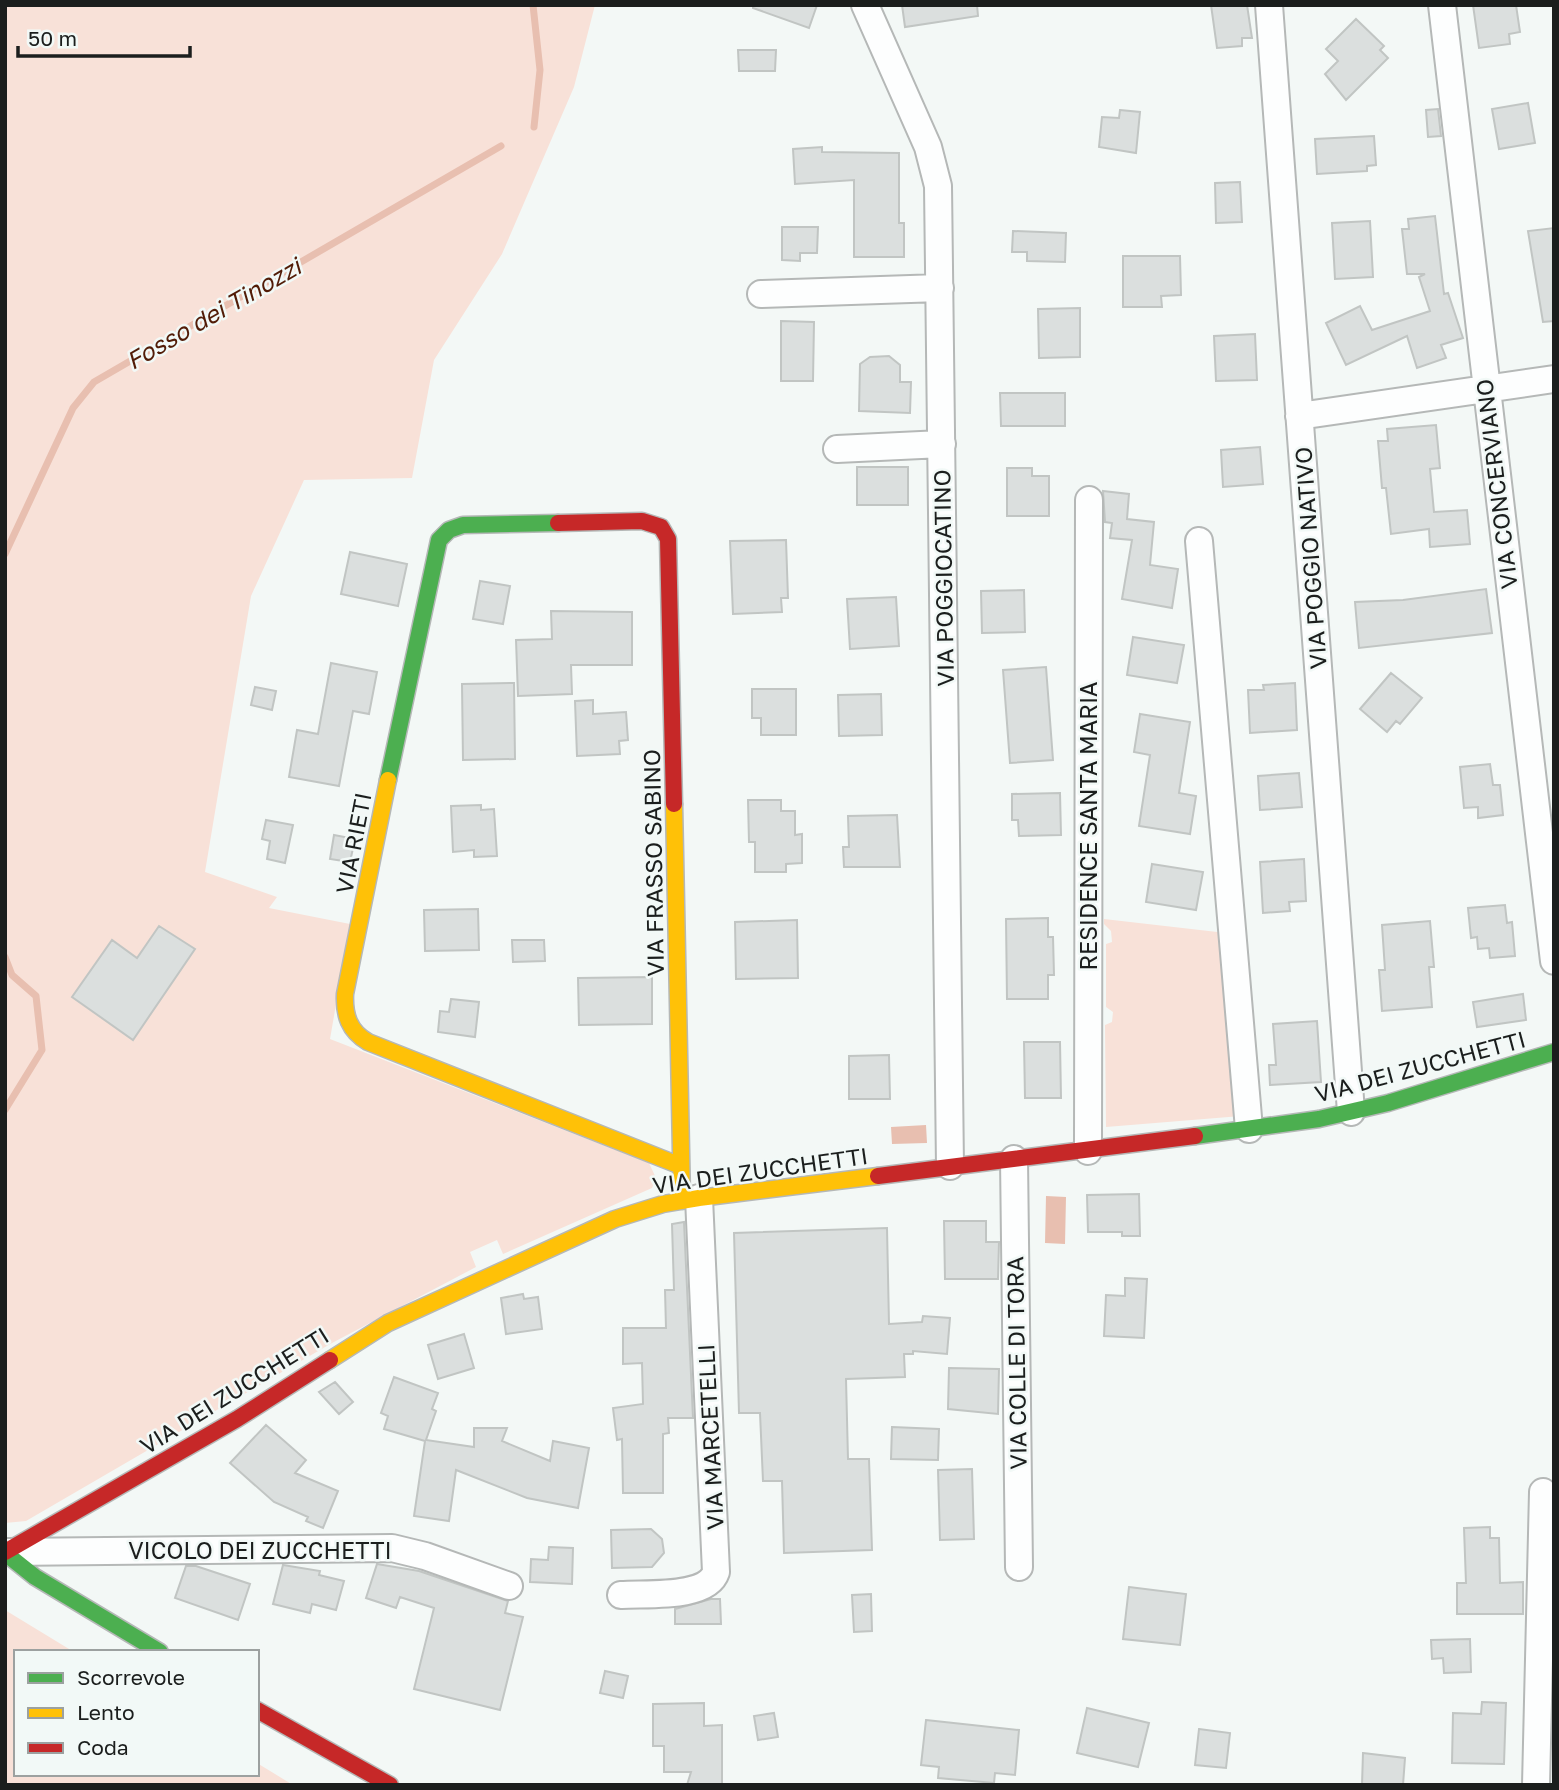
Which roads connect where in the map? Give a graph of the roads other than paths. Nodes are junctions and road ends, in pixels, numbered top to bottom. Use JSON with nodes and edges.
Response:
{"nodes":[{"id":1,"x":865,"y":5,"type":"edge"},
{"id":2,"x":1269,"y":5,"type":"edge"},
{"id":3,"x":1442,"y":5,"type":"edge"},
{"id":4,"x":940,"y":288,"type":"junction"},
{"id":5,"x":761,"y":294,"type":"dead end"},
{"id":6,"x":1554,"y":379,"type":"edge"},
{"id":7,"x":1484,"y":389,"type":"junction"},
{"id":8,"x":1299,"y":416,"type":"junction"},
{"id":9,"x":942,"y":444,"type":"junction"},
{"id":10,"x":837,"y":449,"type":"dead end"},
{"id":11,"x":1089,"y":500,"type":"dead end"},
{"id":12,"x":662,"y":527,"type":"joint"},
{"id":13,"x":1199,"y":541,"type":"dead end"},
{"id":14,"x":1554,"y":961,"type":"edge"},
{"id":15,"x":1554,"y":1052,"type":"edge"},
{"id":16,"x":1351,"y":1112,"type":"junction"},
{"id":17,"x":1249,"y":1129,"type":"junction"},
{"id":18,"x":1088,"y":1152,"type":"junction"},
{"id":19,"x":1014,"y":1159,"type":"junction"},
{"id":20,"x":681,"y":1166,"type":"junction"},
{"id":21,"x":950,"y":1167,"type":"junction"},
{"id":22,"x":690,"y":1200,"type":"junction"},
{"id":23,"x":1543,"y":1492,"type":"dead end"},
{"id":24,"x":5,"y":1552,"type":"edge"},
{"id":25,"x":1019,"y":1567,"type":"dead end"},
{"id":26,"x":509,"y":1586,"type":"dead end"},
{"id":27,"x":621,"y":1595,"type":"dead end"},
{"id":28,"x":157,"y":1650,"type":"edge"},
{"id":29,"x":259,"y":1711,"type":"edge"},
{"id":30,"x":390,"y":1785,"type":"edge"},
{"id":31,"x":1536,"y":1785,"type":"edge"}],
"edges":[{"from":1,"to":4,"type":"street","name":"VIA POGGIOCATINO"},
{"from":2,"to":8,"type":"street","name":"VIA POGGIO NATIVO"},
{"from":3,"to":7,"type":"street","name":"VIA CONCERVIANO"},
{"from":4,"to":5,"type":"street"},
{"from":4,"to":9,"type":"street","name":"VIA POGGIOCATINO"},
{"from":6,"to":7,"type":"street"},
{"from":7,"to":8,"type":"street"},
{"from":7,"to":14,"type":"street","name":"VIA CONCERVIANO"},
{"from":8,"to":16,"type":"street","name":"VIA POGGIO NATIVO"},
{"from":9,"to":10,"type":"street"},
{"from":9,"to":21,"type":"street","name":"VIA POGGIOCATINO"},
{"from":11,"to":18,"type":"street","name":"RESIDENCE SANTA MARIA"},
{"from":12,"to":20,"type":"street","name":"VIA FRASSO SABINO"},
{"from":12,"to":20,"type":"street","name":"VIA RIETI"},
{"from":13,"to":17,"type":"street"},
{"from":15,"to":16,"type":"street","name":"VIA DEI ZUCCHETTI"},
{"from":16,"to":17,"type":"street","name":"VIA DEI ZUCCHETTI"},
{"from":17,"to":18,"type":"street","name":"VIA DEI ZUCCHETTI"},
{"from":18,"to":19,"type":"street","name":"VIA DEI ZUCCHETTI"},
{"from":19,"to":21,"type":"street","name":"VIA DEI ZUCCHETTI"},
{"from":19,"to":25,"type":"street","name":"VIA COLLE DI TORA"},
{"from":20,"to":22,"type":"street","name":"VIA FRASSO SABINO"},
{"from":21,"to":22,"type":"street","name":"VIA DEI ZUCCHETTI"},
{"from":22,"to":24,"type":"street","name":"VIA DEI ZUCCHETTI"},
{"from":22,"to":27,"type":"street","name":"VIA MARCETELLI"},
{"from":23,"to":31,"type":"street"},
{"from":24,"to":26,"type":"street","name":"VICOLO DEI ZUCCHETTI"},
{"from":24,"to":28,"type":"street"},
{"from":29,"to":30,"type":"street"}]}
